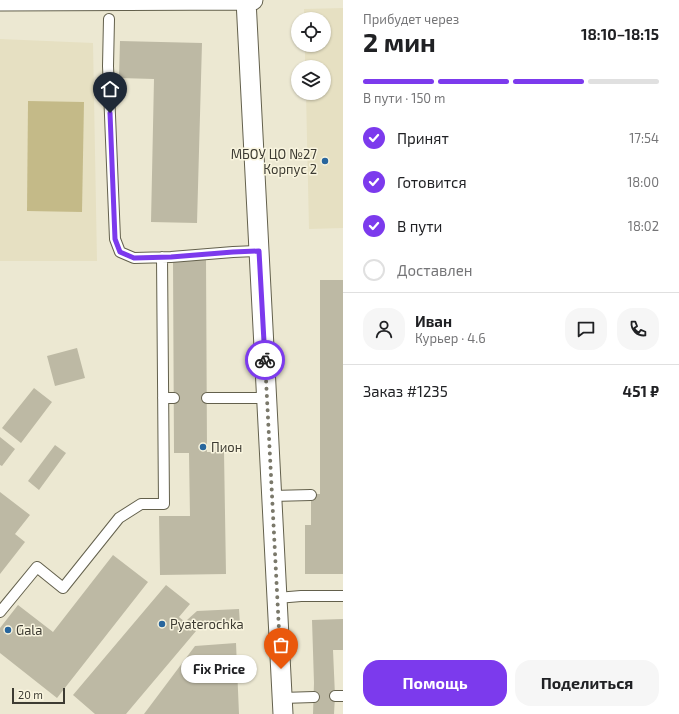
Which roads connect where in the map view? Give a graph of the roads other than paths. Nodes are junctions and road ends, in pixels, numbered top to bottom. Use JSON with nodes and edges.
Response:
{"nodes":[{"id":1,"x":246,"y":0,"type":"edge"},
{"id":2,"x":253,"y":0,"type":"edge"},
{"id":3,"x":0,"y":1,"type":"edge"},
{"id":4,"x":109,"y":19,"type":"dead end"},
{"id":5,"x":259,"y":251,"type":"junction"},
{"id":6,"x":162,"y":257,"type":"junction"},
{"id":7,"x":207,"y":398,"type":"dead end"},
{"id":8,"x":267,"y":398,"type":"junction"},
{"id":9,"x":311,"y":495,"type":"dead end"},
{"id":10,"x":272,"y":496,"type":"junction"},
{"id":11,"x":343,"y":596,"type":"edge"},
{"id":12,"x":277,"y":598,"type":"junction"},
{"id":13,"x":0,"y":612,"type":"edge"},
{"id":14,"x":314,"y":697,"type":"dead end"},
{"id":15,"x":283,"y":706,"type":"edge"}],
"edges":[{"from":1,"to":2,"type":"street"},
{"from":1,"to":3,"type":"street"},
{"from":1,"to":5,"type":"street"},
{"from":4,"to":6,"type":"lane"},
{"from":5,"to":6,"type":"lane"},
{"from":5,"to":8,"type":"street"},
{"from":6,"to":13,"type":"lane"},
{"from":7,"to":8,"type":"lane"},
{"from":8,"to":10,"type":"street"},
{"from":9,"to":10,"type":"lane"},
{"from":10,"to":12,"type":"street"},
{"from":11,"to":12,"type":"lane"},
{"from":12,"to":15,"type":"street"},
{"from":14,"to":15,"type":"lane"}]}
